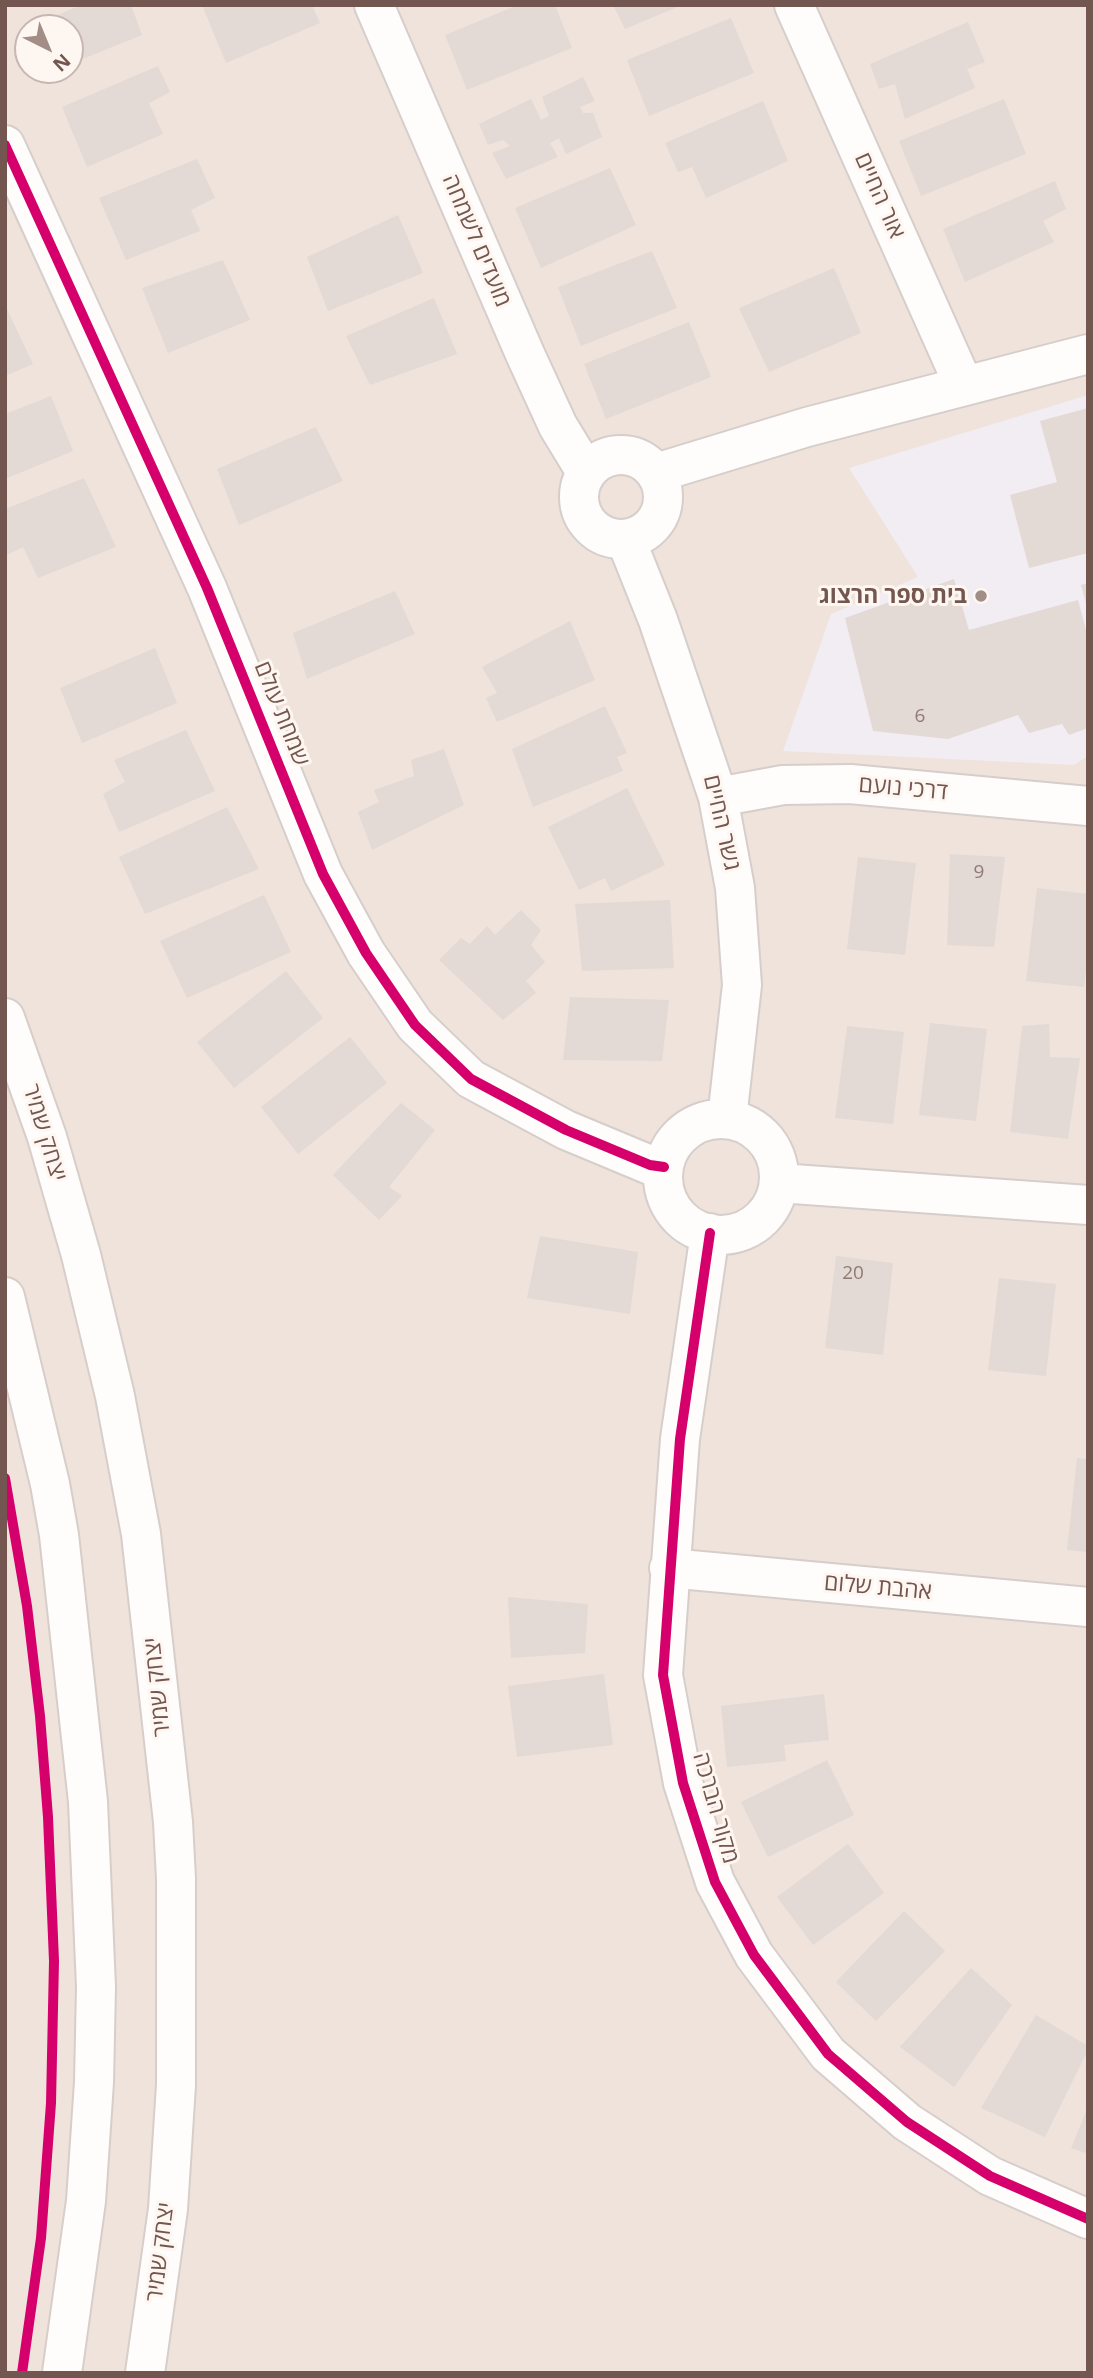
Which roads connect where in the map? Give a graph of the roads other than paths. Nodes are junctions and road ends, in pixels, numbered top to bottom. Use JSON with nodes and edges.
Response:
{"nodes":[{"id":1,"x":374,"y":5,"type":"edge"},
{"id":2,"x":794,"y":5,"type":"edge"},
{"id":3,"x":5,"y":145,"type":"edge"},
{"id":4,"x":1088,"y":354,"type":"edge"},
{"id":5,"x":964,"y":386,"type":"junction"},
{"id":6,"x":586,"y":472,"type":"junction"},
{"id":7,"x":656,"y":473,"type":"junction"},
{"id":8,"x":626,"y":540,"type":"junction"},
{"id":9,"x":718,"y":797,"type":"junction"},
{"id":10,"x":1088,"y":806,"type":"edge"},
{"id":11,"x":5,"y":1018,"type":"edge"},
{"id":12,"x":727,"y":1119,"type":"junction"},
{"id":13,"x":664,"y":1167,"type":"junction"},
{"id":14,"x":779,"y":1183,"type":"junction"},
{"id":15,"x":1088,"y":1205,"type":"edge"},
{"id":16,"x":710,"y":1233,"type":"junction"},
{"id":17,"x":5,"y":1297,"type":"edge"},
{"id":18,"x":669,"y":1568,"type":"junction"},
{"id":19,"x":1088,"y":1607,"type":"edge"},
{"id":20,"x":1088,"y":2219,"type":"edge"},
{"id":21,"x":62,"y":2373,"type":"edge"},
{"id":22,"x":145,"y":2373,"type":"edge"}],
"edges":[{"from":1,"to":6,"type":"street","name":"מועדים לשמחה"},
{"from":2,"to":5,"type":"street","name":"אור החיים"},
{"from":3,"to":13,"type":"street","name":"שמחת עולם"},
{"from":4,"to":5,"type":"street"},
{"from":5,"to":7,"type":"street"},
{"from":6,"to":7,"type":"street"},
{"from":6,"to":8,"type":"street"},
{"from":7,"to":8,"type":"street"},
{"from":8,"to":9,"type":"street","name":"גשר החיים"},
{"from":9,"to":10,"type":"street","name":"דרכי נועם"},
{"from":9,"to":12,"type":"street","name":"גשר החיים"},
{"from":11,"to":22,"type":"street","name":"יצחק שמיר"},
{"from":12,"to":13,"type":"street"},
{"from":12,"to":14,"type":"street"},
{"from":13,"to":16,"type":"street"},
{"from":14,"to":15,"type":"street"},
{"from":14,"to":16,"type":"street"},
{"from":16,"to":18,"type":"street","name":"מקור הברכה"},
{"from":17,"to":21,"type":"street"},
{"from":18,"to":19,"type":"street","name":"אהבת שלום"},
{"from":18,"to":20,"type":"street","name":"מקור הברכה"}]}
